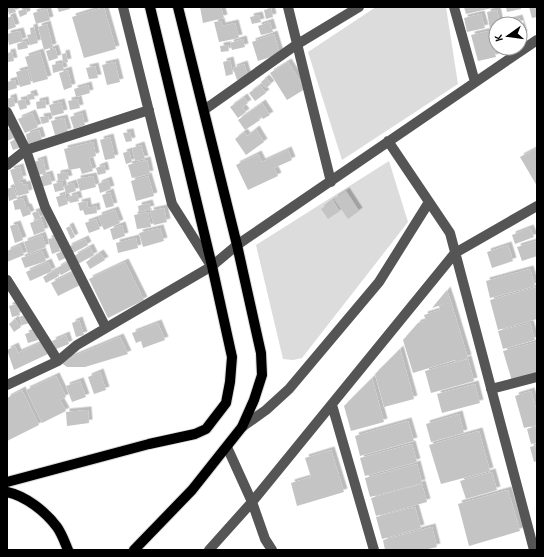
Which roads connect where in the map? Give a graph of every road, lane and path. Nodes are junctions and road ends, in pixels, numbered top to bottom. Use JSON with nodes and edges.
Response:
{"nodes":[{"id":1,"x":123,"y":7,"type":"edge"},
{"id":2,"x":150,"y":7,"type":"edge"},
{"id":3,"x":178,"y":7,"type":"edge"},
{"id":4,"x":288,"y":7,"type":"edge"},
{"id":5,"x":359,"y":7,"type":"edge"},
{"id":6,"x":454,"y":7,"type":"edge"},
{"id":7,"x":537,"y":40,"type":"edge"},
{"id":8,"x":296,"y":45,"type":"junction"},
{"id":9,"x":474,"y":82,"type":"junction"},
{"id":10,"x":149,"y":110,"type":"junction"},
{"id":11,"x":204,"y":110,"type":"junction"},
{"id":12,"x":7,"y":112,"type":"edge"},
{"id":13,"x":388,"y":141,"type":"junction"},
{"id":14,"x":26,"y":150,"type":"junction"},
{"id":15,"x":7,"y":166,"type":"edge"},
{"id":16,"x":331,"y":182,"type":"junction"},
{"id":17,"x":429,"y":202,"type":"junction"},
{"id":18,"x":537,"y":206,"type":"edge"},
{"id":19,"x":237,"y":245,"type":"junction"},
{"id":20,"x":455,"y":253,"type":"junction"},
{"id":21,"x":212,"y":266,"type":"junction"},
{"id":22,"x":7,"y":280,"type":"edge"},
{"id":23,"x":106,"y":328,"type":"junction"},
{"id":24,"x":58,"y":361,"type":"junction"},
{"id":25,"x":537,"y":377,"type":"edge"},
{"id":26,"x":7,"y":385,"type":"edge"},
{"id":27,"x":491,"y":389,"type":"junction"},
{"id":28,"x":332,"y":405,"type":"junction"},
{"id":29,"x":242,"y":427,"type":"junction"},
{"id":30,"x":226,"y":446,"type":"junction"},
{"id":31,"x":7,"y":482,"type":"edge"},
{"id":32,"x":7,"y":492,"type":"edge"},
{"id":33,"x":252,"y":502,"type":"junction"},
{"id":34,"x":68,"y":550,"type":"edge"},
{"id":35,"x":134,"y":550,"type":"edge"},
{"id":36,"x":209,"y":550,"type":"edge"},
{"id":37,"x":272,"y":550,"type":"edge"},
{"id":38,"x":374,"y":550,"type":"edge"},
{"id":39,"x":534,"y":550,"type":"edge"}],
"edges":[{"from":1,"to":10,"type":"street"},
{"from":2,"to":21,"type":"main road"},
{"from":3,"to":11,"type":"main road"},
{"from":4,"to":8,"type":"street"},
{"from":5,"to":8,"type":"street"},
{"from":6,"to":9,"type":"street"},
{"from":7,"to":9,"type":"street"},
{"from":8,"to":11,"type":"street"},
{"from":8,"to":16,"type":"street"},
{"from":9,"to":13,"type":"street"},
{"from":10,"to":14,"type":"street"},
{"from":10,"to":21,"type":"street"},
{"from":11,"to":19,"type":"main road"},
{"from":12,"to":14,"type":"street"},
{"from":13,"to":16,"type":"street"},
{"from":13,"to":17,"type":"street"},
{"from":14,"to":15,"type":"street"},
{"from":14,"to":23,"type":"street"},
{"from":16,"to":19,"type":"street"},
{"from":17,"to":20,"type":"street"},
{"from":17,"to":29,"type":"street"},
{"from":18,"to":20,"type":"street"},
{"from":19,"to":21,"type":"street"},
{"from":19,"to":29,"type":"main road"},
{"from":20,"to":27,"type":"street"},
{"from":20,"to":28,"type":"street"},
{"from":21,"to":23,"type":"street"},
{"from":21,"to":31,"type":"main road"},
{"from":22,"to":24,"type":"street"},
{"from":23,"to":24,"type":"street"},
{"from":24,"to":26,"type":"street"},
{"from":25,"to":27,"type":"street"},
{"from":27,"to":39,"type":"street"},
{"from":28,"to":33,"type":"street"},
{"from":28,"to":38,"type":"street"},
{"from":29,"to":30,"type":"main road"},
{"from":30,"to":33,"type":"street"},
{"from":30,"to":35,"type":"main road"},
{"from":32,"to":34,"type":"main road"},
{"from":33,"to":36,"type":"street"},
{"from":33,"to":37,"type":"street"}]}
